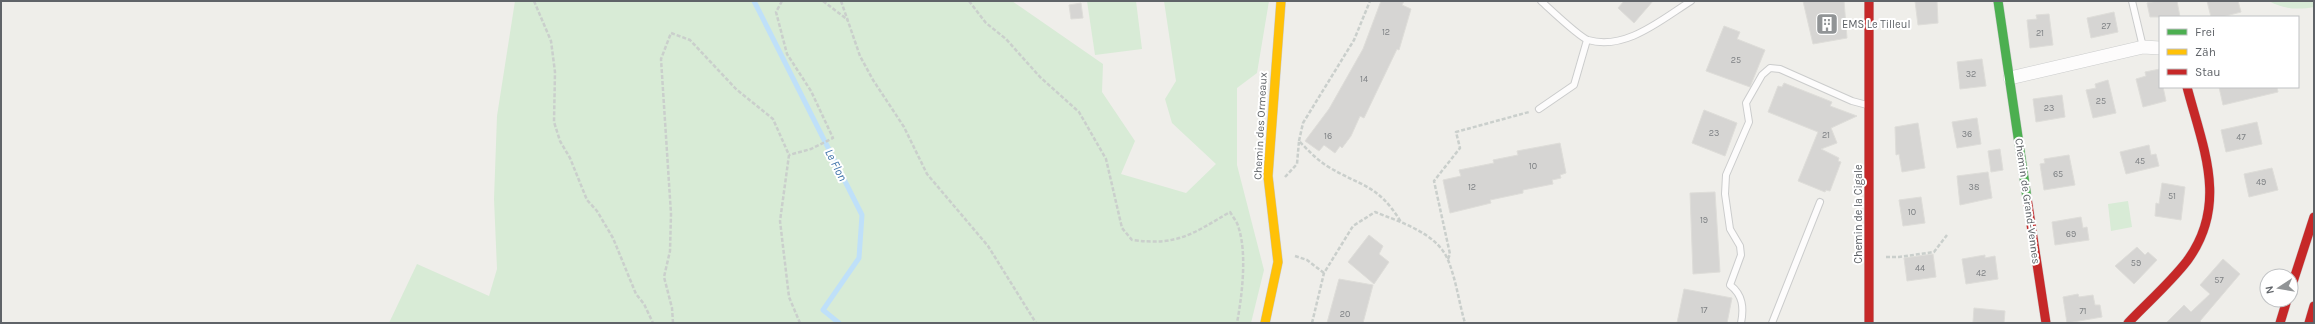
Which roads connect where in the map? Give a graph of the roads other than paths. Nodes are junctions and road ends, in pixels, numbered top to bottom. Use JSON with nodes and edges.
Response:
{"nodes":[{"id":1,"x":1281,"y":1,"type":"edge"},
{"id":2,"x":1541,"y":1,"type":"edge"},
{"id":3,"x":1691,"y":1,"type":"edge"},
{"id":4,"x":1869,"y":1,"type":"edge"},
{"id":5,"x":1998,"y":1,"type":"edge"},
{"id":6,"x":2132,"y":1,"type":"edge"},
{"id":7,"x":1587,"y":40,"type":"junction"},
{"id":8,"x":2143,"y":47,"type":"junction"},
{"id":9,"x":2159,"y":48,"type":"edge"},
{"id":10,"x":2010,"y":78,"type":"junction"},
{"id":11,"x":2187,"y":88,"type":"edge"},
{"id":12,"x":1870,"y":106,"type":"junction"},
{"id":13,"x":1539,"y":109,"type":"road end"},
{"id":14,"x":1820,"y":202,"type":"dead end"},
{"id":15,"x":2314,"y":217,"type":"edge"},
{"id":16,"x":2297,"y":268,"type":"edge"},
{"id":17,"x":2314,"y":306,"type":"edge"},
{"id":18,"x":2285,"y":308,"type":"edge"},
{"id":19,"x":1265,"y":323,"type":"edge"},
{"id":20,"x":1741,"y":323,"type":"edge"},
{"id":21,"x":1772,"y":323,"type":"edge"},
{"id":22,"x":1870,"y":323,"type":"edge"},
{"id":23,"x":2046,"y":323,"type":"edge"},
{"id":24,"x":2128,"y":323,"type":"edge"},
{"id":25,"x":2280,"y":323,"type":"edge"},
{"id":26,"x":2309,"y":323,"type":"edge"}],
"edges":[{"from":1,"to":19,"type":"main road","name":"Chemin des Ormeaux"},
{"from":2,"to":7,"type":"lane"},
{"from":3,"to":7,"type":"lane"},
{"from":4,"to":12,"type":"main road","name":"Chemin de la Cigale"},
{"from":5,"to":10,"type":"main road","name":"Chemin de Grand-Vennes"},
{"from":6,"to":8,"type":"lane"},
{"from":7,"to":13,"type":"lane"},
{"from":8,"to":9,"type":"street"},
{"from":8,"to":10,"type":"street"},
{"from":10,"to":23,"type":"main road","name":"Chemin de Grand-Vennes"},
{"from":11,"to":24,"type":"main road"},
{"from":12,"to":20,"type":"lane"},
{"from":12,"to":22,"type":"main road","name":"Chemin de la Cigale"},
{"from":14,"to":21,"type":"lane"},
{"from":15,"to":16,"type":"main road"},
{"from":17,"to":26,"type":"main road"},
{"from":18,"to":25,"type":"main road"}]}
